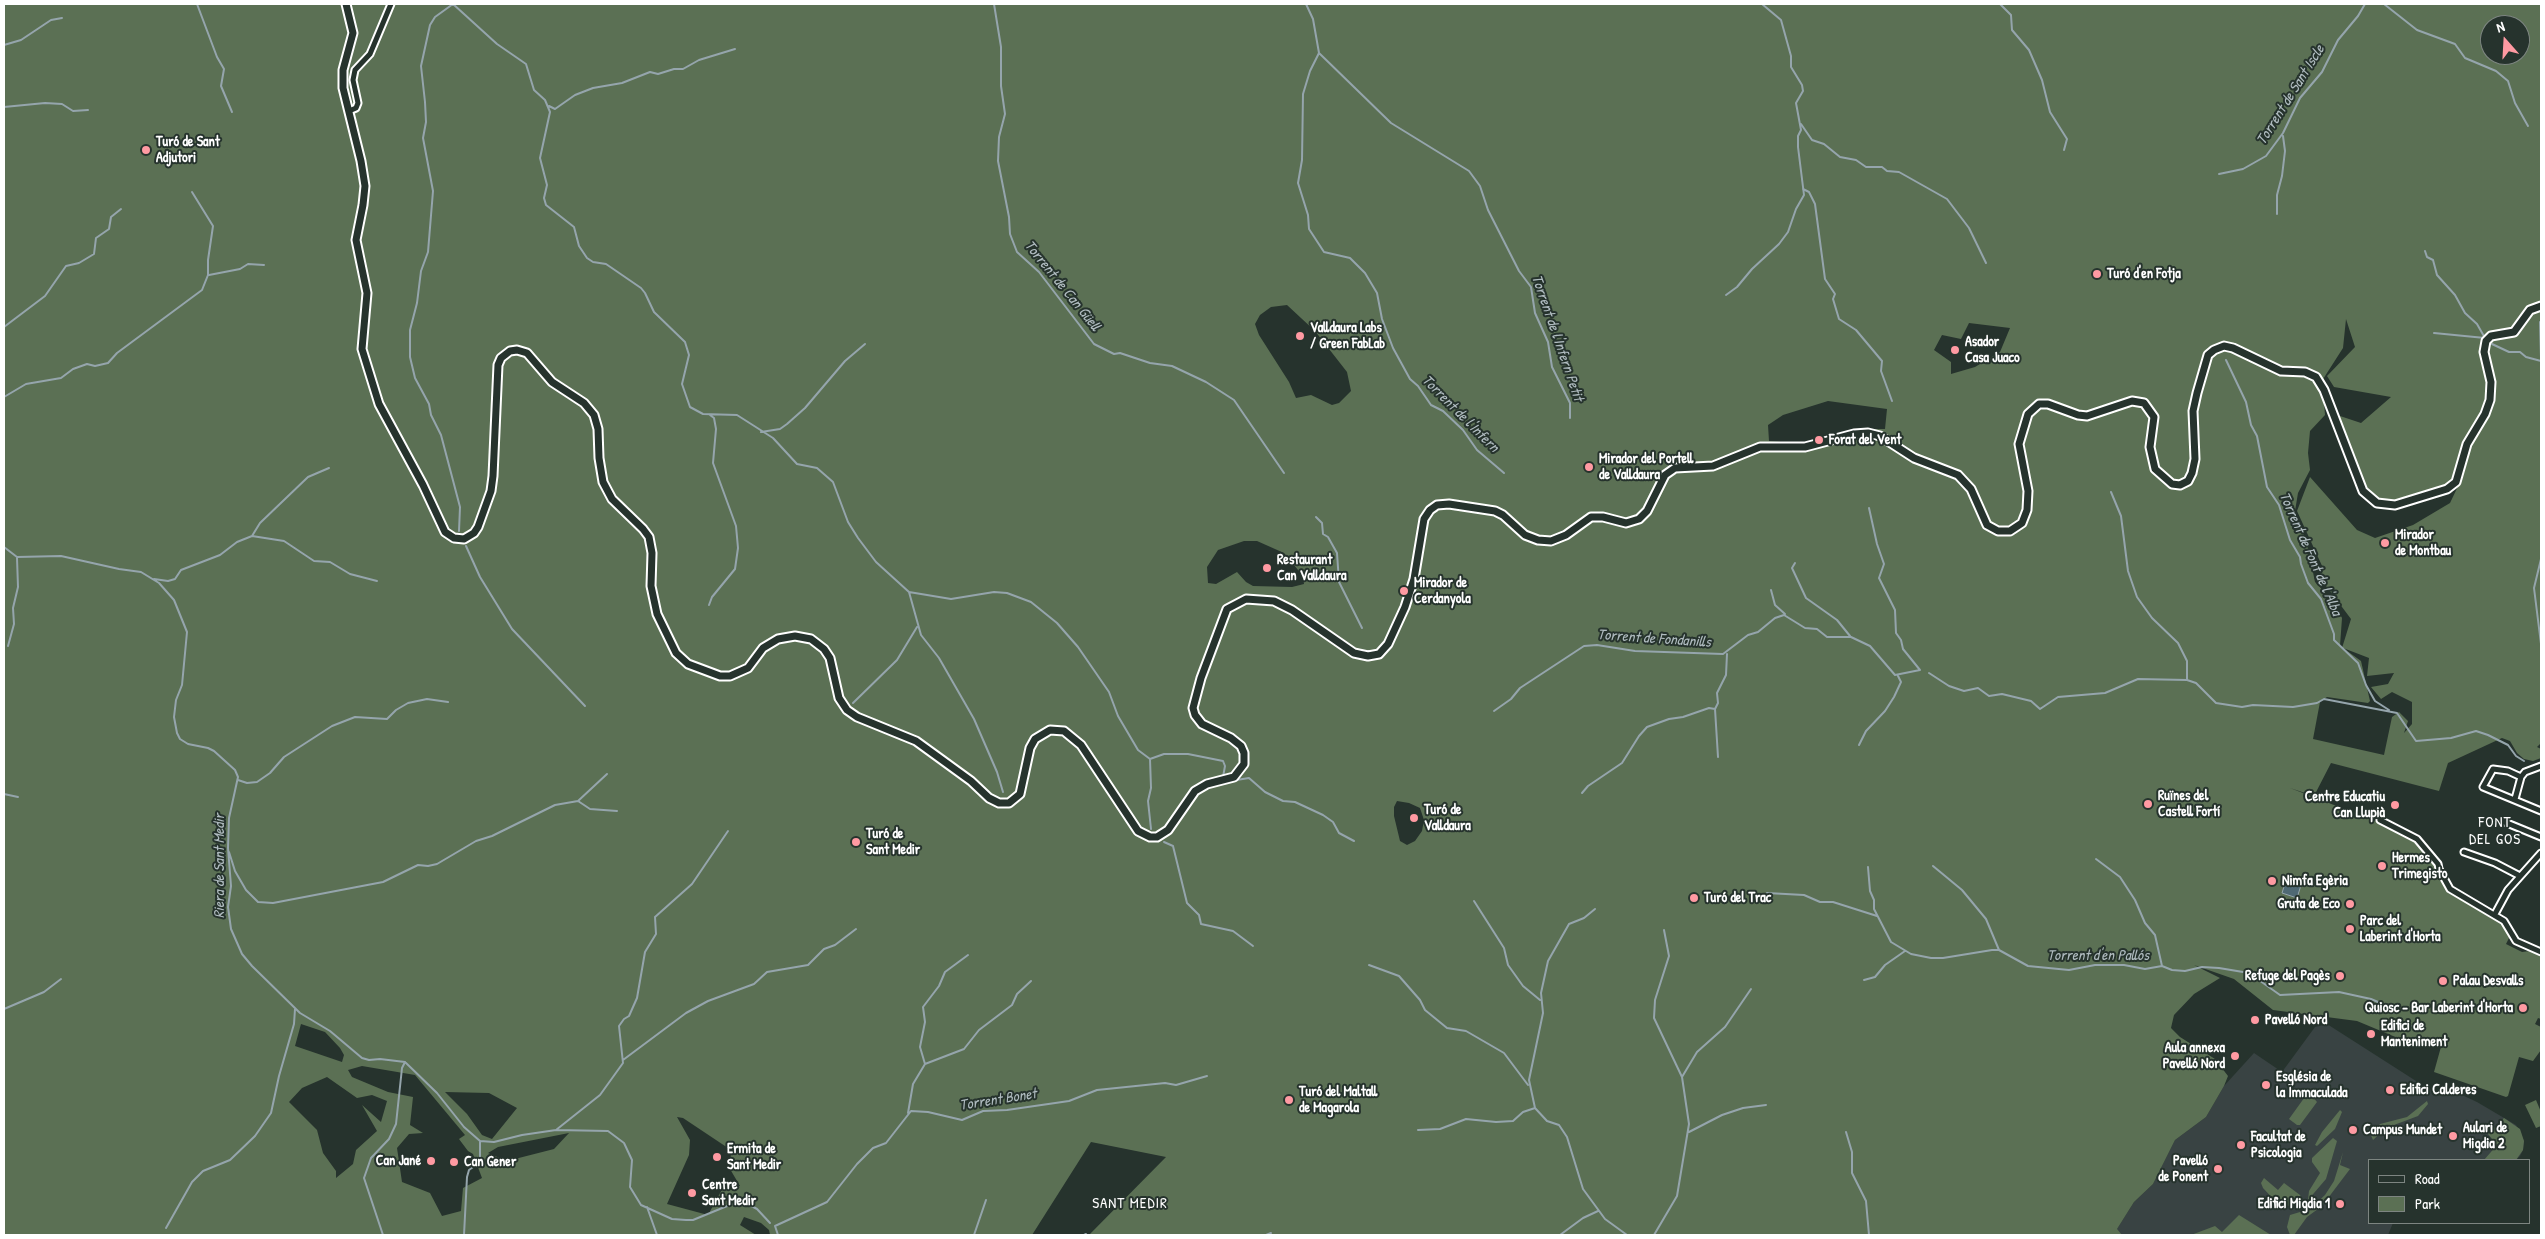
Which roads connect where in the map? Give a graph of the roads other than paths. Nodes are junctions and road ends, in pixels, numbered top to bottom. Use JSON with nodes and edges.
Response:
{"nodes":[{"id":1,"x":346,"y":4,"type":"edge"},
{"id":2,"x":391,"y":4,"type":"edge"},
{"id":3,"x":349,"y":111,"type":"junction"},
{"id":4,"x":2541,"y":306,"type":"edge"},
{"id":5,"x":2541,"y":766,"type":"edge"},
{"id":6,"x":2522,"y":777,"type":"junction"},
{"id":7,"x":2515,"y":799,"type":"junction"},
{"id":8,"x":2541,"y":811,"type":"edge"},
{"id":9,"x":2380,"y":820,"type":"dead end"},
{"id":10,"x":2502,"y":821,"type":"dead end"},
{"id":11,"x":2541,"y":837,"type":"edge"},
{"id":12,"x":2464,"y":852,"type":"dead end"},
{"id":13,"x":2541,"y":853,"type":"edge"},
{"id":14,"x":2520,"y":876,"type":"junction"},
{"id":15,"x":2495,"y":914,"type":"junction"},
{"id":16,"x":2541,"y":952,"type":"edge"}],
"edges":[{"from":1,"to":3,"type":"street"},
{"from":2,"to":3,"type":"street"},
{"from":3,"to":4,"type":"street"},
{"from":5,"to":6,"type":"street"},
{"from":6,"to":7,"type":"street"},
{"from":6,"to":7,"type":"street"},
{"from":7,"to":8,"type":"street"},
{"from":9,"to":15,"type":"street"},
{"from":10,"to":11,"type":"street"},
{"from":12,"to":14,"type":"street"},
{"from":13,"to":14,"type":"street"},
{"from":14,"to":15,"type":"street"},
{"from":15,"to":16,"type":"street"}]}
